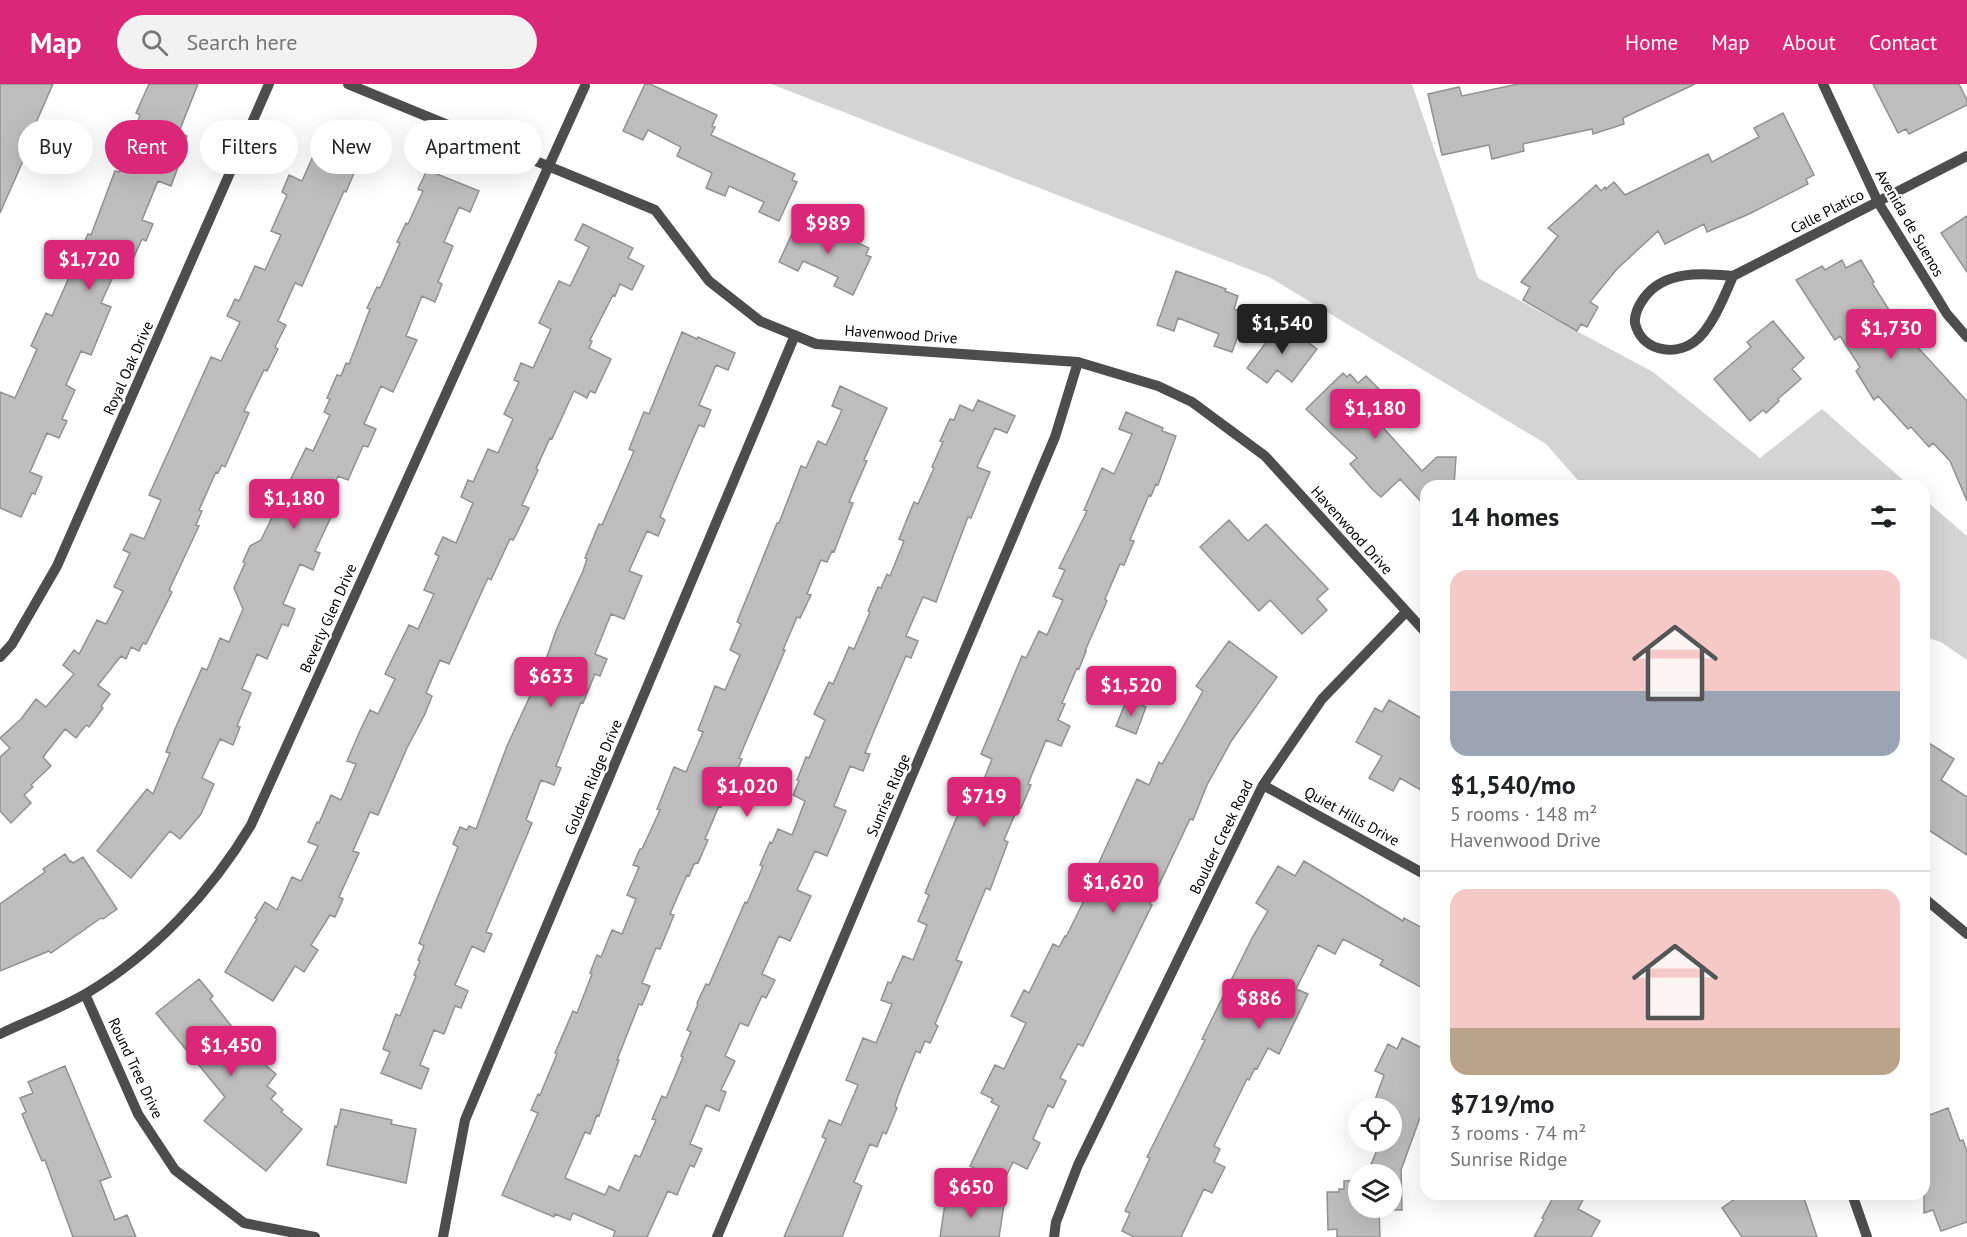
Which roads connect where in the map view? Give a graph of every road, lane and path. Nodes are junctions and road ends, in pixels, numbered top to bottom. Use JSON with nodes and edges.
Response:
{"nodes":[{"id":1,"x":269,"y":84,"type":"edge"},
{"id":2,"x":348,"y":84,"type":"edge"},
{"id":3,"x":1823,"y":84,"type":"edge"},
{"id":4,"x":585,"y":86,"type":"dead end"},
{"id":5,"x":1967,"y":156,"type":"edge"},
{"id":6,"x":548,"y":167,"type":"junction"},
{"id":7,"x":1878,"y":202,"type":"junction"},
{"id":8,"x":1733,"y":276,"type":"junction"},
{"id":9,"x":795,"y":335,"type":"junction"},
{"id":10,"x":1967,"y":337,"type":"edge"},
{"id":11,"x":1078,"y":362,"type":"junction"},
{"id":12,"x":1406,"y":612,"type":"junction"},
{"id":13,"x":1420,"y":627,"type":"edge"},
{"id":14,"x":0,"y":657,"type":"edge"},
{"id":15,"x":1263,"y":784,"type":"junction"},
{"id":16,"x":1420,"y":871,"type":"edge"},
{"id":17,"x":1930,"y":903,"type":"edge"},
{"id":18,"x":1967,"y":934,"type":"edge"},
{"id":19,"x":85,"y":994,"type":"junction"},
{"id":20,"x":0,"y":1034,"type":"edge"},
{"id":21,"x":1854,"y":1200,"type":"edge"},
{"id":22,"x":315,"y":1237,"type":"edge"},
{"id":23,"x":443,"y":1237,"type":"edge"},
{"id":24,"x":717,"y":1237,"type":"edge"},
{"id":25,"x":1054,"y":1237,"type":"edge"},
{"id":26,"x":1867,"y":1237,"type":"edge"}],
"edges":[{"from":1,"to":14,"type":"street","name":"Royal Oak Drive"},
{"from":2,"to":6,"type":"street","name":"Havenwood Drive"},
{"from":3,"to":7,"type":"street","name":"Avenida de Suenos"},
{"from":4,"to":6,"type":"street","name":"Beverly Glen Drive"},
{"from":5,"to":7,"type":"street","name":"Calle Platico"},
{"from":6,"to":9,"type":"street","name":"Havenwood Drive"},
{"from":6,"to":19,"type":"street","name":"Beverly Glen Drive"},
{"from":7,"to":8,"type":"street","name":"Calle Platico"},
{"from":7,"to":10,"type":"street","name":"Avenida de Suenos"},
{"from":8,"to":8,"type":"street"},
{"from":9,"to":11,"type":"street","name":"Havenwood Drive"},
{"from":9,"to":23,"type":"street","name":"Golden Ridge Drive"},
{"from":11,"to":12,"type":"street","name":"Havenwood Drive"},
{"from":11,"to":24,"type":"street","name":"Sunrise Ridge"},
{"from":12,"to":13,"type":"street","name":"Havenwood Drive"},
{"from":12,"to":15,"type":"street","name":"Boulder Creek Road"},
{"from":15,"to":16,"type":"street","name":"Quiet Hills Drive"},
{"from":15,"to":25,"type":"street","name":"Boulder Creek Road"},
{"from":17,"to":18,"type":"street"},
{"from":19,"to":20,"type":"street","name":"Beverly Glen Drive"},
{"from":19,"to":22,"type":"street","name":"Round Tree Drive"},
{"from":21,"to":26,"type":"street"}]}
